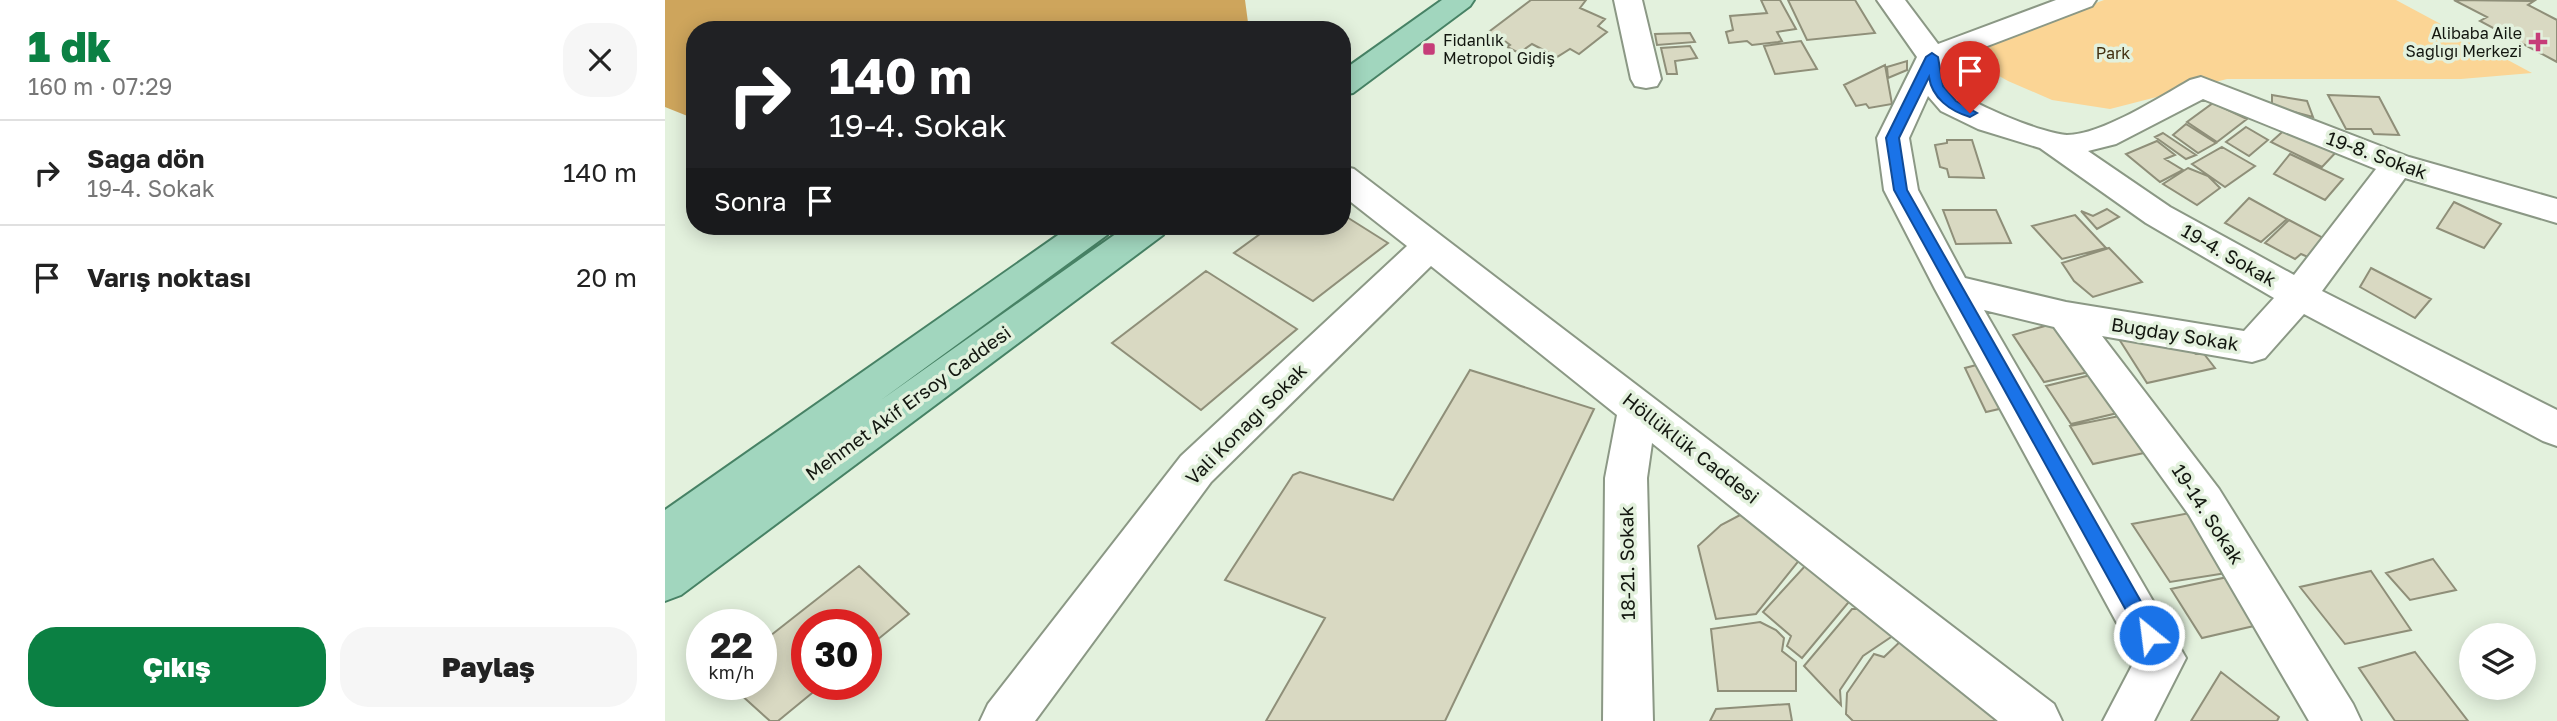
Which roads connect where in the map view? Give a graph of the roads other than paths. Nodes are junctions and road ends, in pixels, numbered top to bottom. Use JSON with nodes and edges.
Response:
{"nodes":[{"id":1,"x":1420,"y":0,"type":"edge"},
{"id":2,"x":1460,"y":0,"type":"edge"},
{"id":3,"x":1628,"y":0,"type":"edge"},
{"id":4,"x":1891,"y":0,"type":"edge"},
{"id":5,"x":2082,"y":0,"type":"edge"},
{"id":6,"x":1351,"y":48,"type":"edge"},
{"id":7,"x":1932,"y":57,"type":"junction"},
{"id":8,"x":1351,"y":79,"type":"edge"},
{"id":9,"x":1646,"y":79,"type":"dead end"},
{"id":10,"x":2060,"y":147,"type":"junction"},
{"id":11,"x":2397,"y":165,"type":"junction"},
{"id":12,"x":1351,"y":184,"type":"edge"},
{"id":13,"x":2557,"y":211,"type":"edge"},
{"id":14,"x":1082,"y":235,"type":"edge"},
{"id":15,"x":1139,"y":235,"type":"edge"},
{"id":16,"x":1430,"y":244,"type":"junction"},
{"id":17,"x":1954,"y":289,"type":"junction"},
{"id":18,"x":2299,"y":295,"type":"junction"},
{"id":19,"x":2066,"y":316,"type":"junction"},
{"id":20,"x":1638,"y":406,"type":"junction"},
{"id":21,"x":2557,"y":429,"type":"edge"},
{"id":22,"x":665,"y":534,"type":"edge"},
{"id":23,"x":665,"y":580,"type":"edge"},
{"id":24,"x":1005,"y":721,"type":"edge"},
{"id":25,"x":1628,"y":721,"type":"edge"},
{"id":26,"x":2037,"y":721,"type":"edge"},
{"id":27,"x":2129,"y":721,"type":"edge"},
{"id":28,"x":2336,"y":721,"type":"edge"}],
"edges":[{"from":1,"to":6,"type":"main road"},
{"from":2,"to":8,"type":"main road"},
{"from":3,"to":9,"type":"street"},
{"from":4,"to":7,"type":"street"},
{"from":5,"to":7,"type":"street"},
{"from":7,"to":10,"type":"street","name":"19-4. Sokak"},
{"from":7,"to":17,"type":"street"},
{"from":10,"to":11,"type":"street","name":"19-8. Sokak"},
{"from":10,"to":18,"type":"street","name":"19-4. Sokak"},
{"from":11,"to":13,"type":"street","name":"19-8. Sokak"},
{"from":11,"to":18,"type":"street","name":"Buğday Sokak"},
{"from":12,"to":16,"type":"street","name":"Höllüklük Caddesi"},
{"from":14,"to":22,"type":"main road","name":"Mehmet Akif Ersoy Caddesi"},
{"from":15,"to":23,"type":"main road","name":"Mehmet Akif Ersoy Caddesi"},
{"from":16,"to":20,"type":"street","name":"Höllüklük Caddesi"},
{"from":16,"to":24,"type":"street","name":"Vali Konağı Sokak"},
{"from":17,"to":19,"type":"street","name":"Buğday Sokak"},
{"from":17,"to":27,"type":"street"},
{"from":18,"to":19,"type":"street","name":"Buğday Sokak"},
{"from":18,"to":21,"type":"street","name":"19-4. Sokak"},
{"from":19,"to":28,"type":"street","name":"19-14. Sokak"},
{"from":20,"to":25,"type":"street","name":"18-21. Sokak"},
{"from":20,"to":26,"type":"street","name":"Höllüklük Caddesi"}]}
